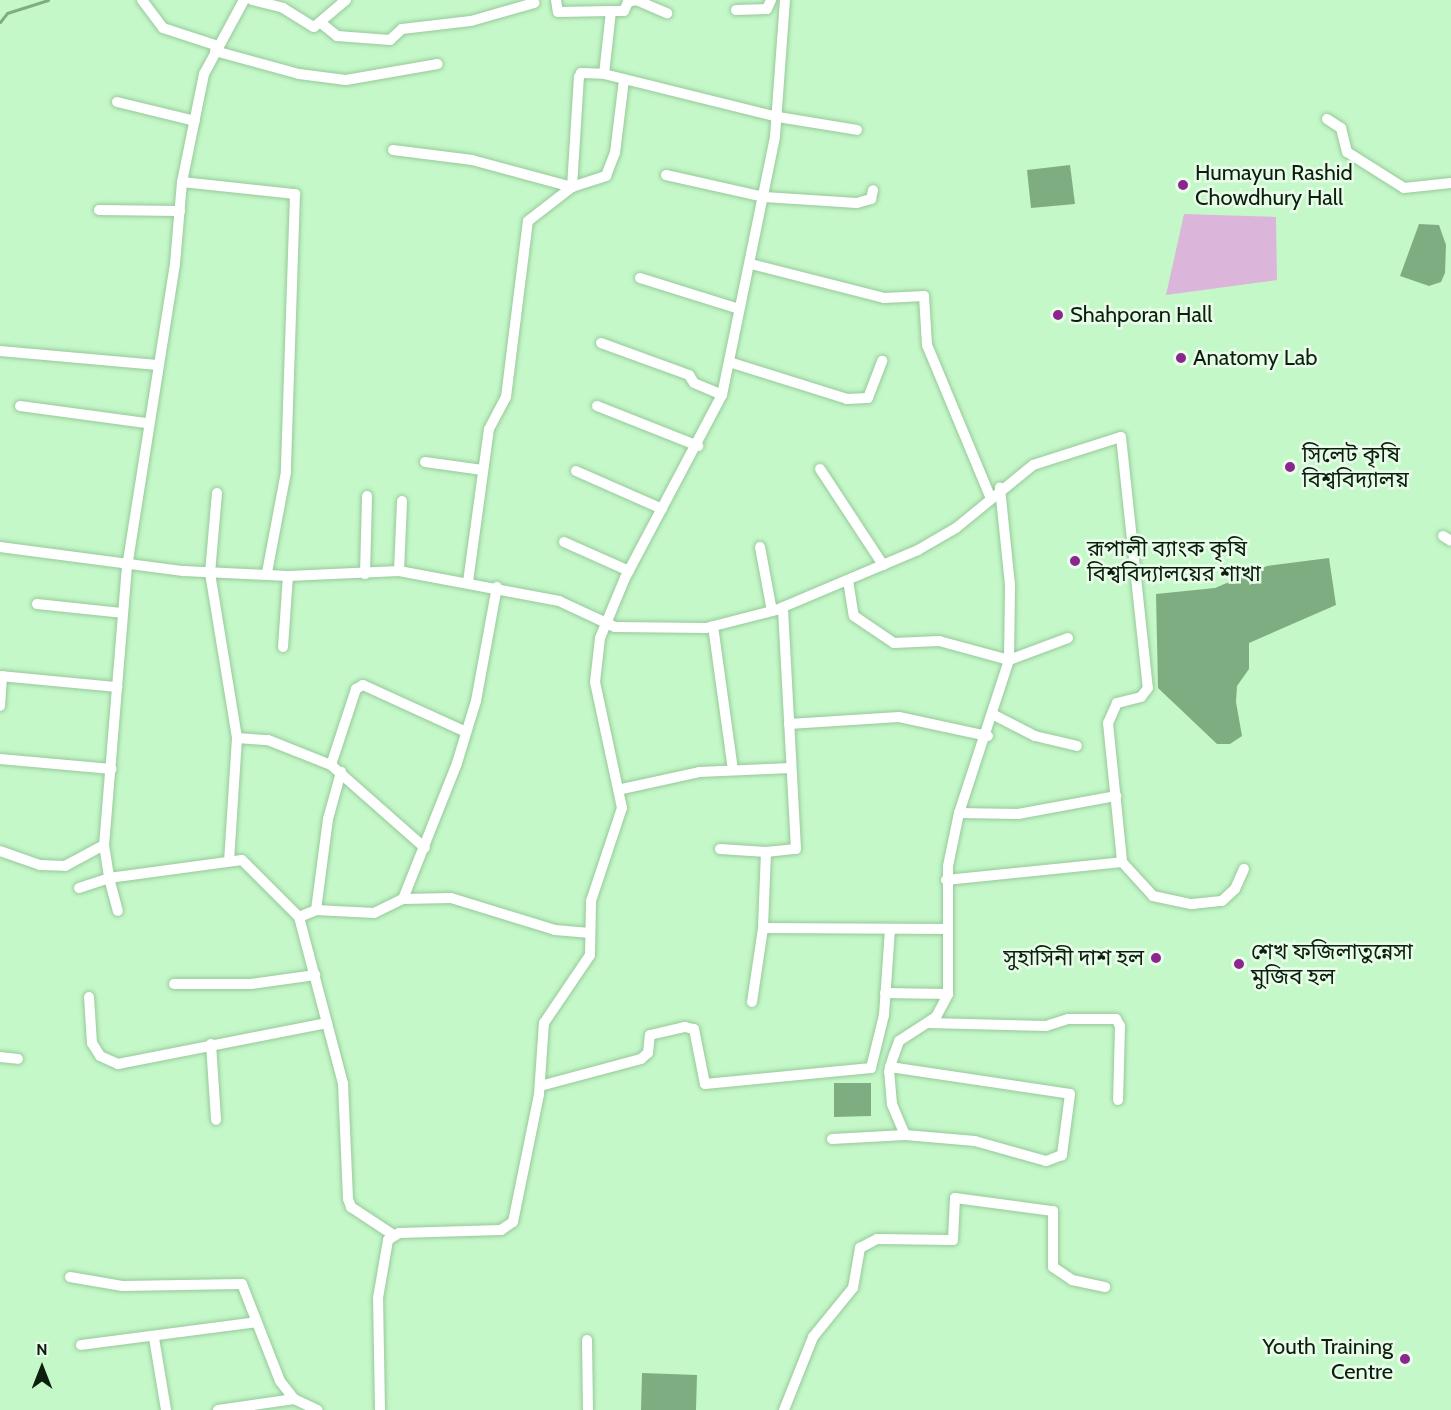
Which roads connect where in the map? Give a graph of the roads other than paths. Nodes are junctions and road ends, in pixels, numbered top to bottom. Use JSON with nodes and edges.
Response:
{"nodes":[{"id":1,"x":142,"y":0,"type":"edge"},
{"id":2,"x":244,"y":0,"type":"edge"},
{"id":3,"x":252,"y":0,"type":"edge"},
{"id":4,"x":346,"y":0,"type":"edge"},
{"id":5,"x":556,"y":0,"type":"edge"},
{"id":6,"x":771,"y":0,"type":"edge"},
{"id":7,"x":785,"y":0,"type":"edge"},
{"id":8,"x":534,"y":3,"type":"dead end"},
{"id":9,"x":736,"y":10,"type":"dead end"},
{"id":10,"x":611,"y":11,"type":"junction"},
{"id":11,"x":667,"y":13,"type":"dead end"},
{"id":12,"x":321,"y":23,"type":"junction"},
{"id":13,"x":217,"y":49,"type":"junction"},
{"id":14,"x":438,"y":64,"type":"dead end"},
{"id":15,"x":604,"y":74,"type":"junction"},
{"id":16,"x":624,"y":80,"type":"junction"},
{"id":17,"x":117,"y":102,"type":"dead end"},
{"id":18,"x":778,"y":117,"type":"junction"},
{"id":19,"x":1327,"y":119,"type":"dead end"},
{"id":20,"x":195,"y":121,"type":"junction"},
{"id":21,"x":857,"y":130,"type":"dead end"},
{"id":22,"x":393,"y":150,"type":"dead end"},
{"id":23,"x":666,"y":175,"type":"dead end"},
{"id":24,"x":182,"y":182,"type":"junction"},
{"id":25,"x":1451,"y":183,"type":"edge"},
{"id":26,"x":572,"y":187,"type":"junction"},
{"id":27,"x":873,"y":190,"type":"dead end"},
{"id":28,"x":764,"y":197,"type":"junction"},
{"id":29,"x":99,"y":210,"type":"dead end"},
{"id":30,"x":180,"y":211,"type":"junction"},
{"id":31,"x":751,"y":264,"type":"junction"},
{"id":32,"x":640,"y":278,"type":"dead end"},
{"id":33,"x":739,"y":309,"type":"junction"},
{"id":34,"x":601,"y":343,"type":"dead end"},
{"id":35,"x":0,"y":351,"type":"edge"},
{"id":36,"x":882,"y":362,"type":"dead end"},
{"id":37,"x":729,"y":363,"type":"junction"},
{"id":38,"x":157,"y":365,"type":"junction"},
{"id":39,"x":722,"y":395,"type":"junction"},
{"id":40,"x":20,"y":406,"type":"dead end"},
{"id":41,"x":597,"y":406,"type":"dead end"},
{"id":42,"x":146,"y":423,"type":"junction"},
{"id":43,"x":698,"y":446,"type":"junction"},
{"id":44,"x":425,"y":462,"type":"dead end"},
{"id":45,"x":820,"y":469,"type":"dead end"},
{"id":46,"x":482,"y":470,"type":"junction"},
{"id":47,"x":576,"y":471,"type":"dead end"},
{"id":48,"x":1000,"y":488,"type":"junction"},
{"id":49,"x":217,"y":493,"type":"dead end"},
{"id":50,"x":367,"y":496,"type":"dead end"},
{"id":51,"x":990,"y":496,"type":"junction"},
{"id":52,"x":402,"y":501,"type":"dead end"},
{"id":53,"x":662,"y":509,"type":"junction"},
{"id":54,"x":564,"y":542,"type":"dead end"},
{"id":55,"x":0,"y":547,"type":"edge"},
{"id":56,"x":760,"y":547,"type":"dead end"},
{"id":57,"x":883,"y":565,"type":"junction"},
{"id":58,"x":127,"y":566,"type":"junction"},
{"id":59,"x":399,"y":571,"type":"junction"},
{"id":60,"x":629,"y":571,"type":"junction"},
{"id":61,"x":210,"y":573,"type":"junction"},
{"id":62,"x":267,"y":573,"type":"junction"},
{"id":63,"x":365,"y":574,"type":"junction"},
{"id":64,"x":288,"y":576,"type":"junction"},
{"id":65,"x":848,"y":580,"type":"junction"},
{"id":66,"x":468,"y":582,"type":"junction"},
{"id":67,"x":497,"y":587,"type":"junction"},
{"id":68,"x":37,"y":604,"type":"dead end"},
{"id":69,"x":783,"y":607,"type":"junction"},
{"id":70,"x":772,"y":611,"type":"junction"},
{"id":71,"x":122,"y":613,"type":"junction"},
{"id":72,"x":604,"y":622,"type":"junction"},
{"id":73,"x":713,"y":626,"type":"junction"},
{"id":74,"x":1068,"y":638,"type":"dead end"},
{"id":75,"x":283,"y":647,"type":"dead end"},
{"id":76,"x":1010,"y":660,"type":"junction"},
{"id":77,"x":1,"y":676,"type":"edge"},
{"id":78,"x":117,"y":687,"type":"junction"},
{"id":79,"x":0,"y":706,"type":"edge"},
{"id":80,"x":994,"y":715,"type":"junction"},
{"id":81,"x":789,"y":724,"type":"junction"},
{"id":82,"x":466,"y":732,"type":"junction"},
{"id":83,"x":988,"y":736,"type":"junction"},
{"id":84,"x":237,"y":738,"type":"junction"},
{"id":85,"x":1077,"y":746,"type":"dead end"},
{"id":86,"x":0,"y":759,"type":"edge"},
{"id":87,"x":331,"y":765,"type":"junction"},
{"id":88,"x":791,"y":768,"type":"junction"},
{"id":89,"x":112,"y":769,"type":"junction"},
{"id":90,"x":733,"y":770,"type":"junction"},
{"id":91,"x":341,"y":772,"type":"junction"},
{"id":92,"x":622,"y":789,"type":"junction"},
{"id":93,"x":1116,"y":796,"type":"junction"},
{"id":94,"x":959,"y":813,"type":"junction"},
{"id":95,"x":104,"y":845,"type":"junction"},
{"id":96,"x":425,"y":848,"type":"junction"},
{"id":97,"x":720,"y":849,"type":"dead end"},
{"id":98,"x":0,"y":851,"type":"edge"},
{"id":99,"x":766,"y":852,"type":"junction"},
{"id":100,"x":229,"y":861,"type":"junction"},
{"id":101,"x":1122,"y":862,"type":"junction"},
{"id":102,"x":1244,"y":869,"type":"dead end"},
{"id":103,"x":108,"y":878,"type":"junction"},
{"id":104,"x":946,"y":880,"type":"junction"},
{"id":105,"x":79,"y":888,"type":"dead end"},
{"id":106,"x":403,"y":899,"type":"junction"},
{"id":107,"x":316,"y":910,"type":"junction"},
{"id":108,"x":118,"y":911,"type":"dead end"},
{"id":109,"x":299,"y":917,"type":"junction"},
{"id":110,"x":763,"y":928,"type":"junction"},
{"id":111,"x":890,"y":929,"type":"junction"},
{"id":112,"x":947,"y":929,"type":"junction"},
{"id":113,"x":590,"y":933,"type":"junction"},
{"id":114,"x":315,"y":975,"type":"junction"},
{"id":115,"x":174,"y":984,"type":"dead end"},
{"id":116,"x":885,"y":993,"type":"junction"},
{"id":117,"x":948,"y":994,"type":"junction"},
{"id":118,"x":89,"y":997,"type":"dead end"},
{"id":119,"x":752,"y":1002,"type":"dead end"},
{"id":120,"x":327,"y":1023,"type":"junction"},
{"id":121,"x":927,"y":1023,"type":"junction"},
{"id":122,"x":211,"y":1044,"type":"junction"},
{"id":123,"x":0,"y":1057,"type":"edge"},
{"id":124,"x":18,"y":1059,"type":"dead end"},
{"id":125,"x":890,"y":1067,"type":"junction"},
{"id":126,"x":540,"y":1086,"type":"junction"},
{"id":127,"x":1118,"y":1100,"type":"dead end"},
{"id":128,"x":216,"y":1120,"type":"dead end"},
{"id":129,"x":905,"y":1136,"type":"junction"},
{"id":130,"x":832,"y":1139,"type":"dead end"},
{"id":131,"x":392,"y":1234,"type":"junction"},
{"id":132,"x":70,"y":1277,"type":"dead end"},
{"id":133,"x":1105,"y":1287,"type":"dead end"},
{"id":134,"x":257,"y":1322,"type":"junction"},
{"id":135,"x":154,"y":1338,"type":"junction"},
{"id":136,"x":587,"y":1340,"type":"dead end"},
{"id":137,"x":81,"y":1345,"type":"dead end"},
{"id":138,"x":294,"y":1399,"type":"junction"},
{"id":139,"x":166,"y":1410,"type":"edge"},
{"id":140,"x":218,"y":1410,"type":"edge"},
{"id":141,"x":318,"y":1410,"type":"edge"},
{"id":142,"x":380,"y":1410,"type":"edge"},
{"id":143,"x":588,"y":1410,"type":"edge"},
{"id":144,"x":784,"y":1410,"type":"edge"}],
"edges":[{"from":1,"to":13,"type":"street"},
{"from":2,"to":13,"type":"street"},
{"from":3,"to":12,"type":"street"},
{"from":4,"to":12,"type":"street"},
{"from":5,"to":10,"type":"street"},
{"from":6,"to":9,"type":"street"},
{"from":7,"to":18,"type":"street"},
{"from":8,"to":12,"type":"street"},
{"from":10,"to":11,"type":"street"},
{"from":10,"to":15,"type":"street"},
{"from":13,"to":14,"type":"street"},
{"from":13,"to":20,"type":"street"},
{"from":15,"to":16,"type":"street"},
{"from":15,"to":26,"type":"street"},
{"from":16,"to":18,"type":"street"},
{"from":16,"to":26,"type":"street"},
{"from":17,"to":20,"type":"street"},
{"from":18,"to":21,"type":"street"},
{"from":18,"to":28,"type":"street"},
{"from":19,"to":25,"type":"street"},
{"from":20,"to":24,"type":"street"},
{"from":22,"to":26,"type":"street"},
{"from":23,"to":28,"type":"street"},
{"from":24,"to":30,"type":"street"},
{"from":24,"to":62,"type":"street"},
{"from":26,"to":46,"type":"street"},
{"from":27,"to":28,"type":"street"},
{"from":28,"to":31,"type":"street"},
{"from":29,"to":30,"type":"street"},
{"from":30,"to":38,"type":"street"},
{"from":31,"to":33,"type":"street"},
{"from":31,"to":51,"type":"street"},
{"from":32,"to":33,"type":"street"},
{"from":33,"to":37,"type":"street"},
{"from":34,"to":39,"type":"street"},
{"from":35,"to":38,"type":"street"},
{"from":36,"to":37,"type":"street"},
{"from":37,"to":39,"type":"street"},
{"from":38,"to":42,"type":"street"},
{"from":39,"to":43,"type":"street"},
{"from":40,"to":42,"type":"street"},
{"from":41,"to":43,"type":"street"},
{"from":42,"to":58,"type":"street"},
{"from":43,"to":53,"type":"street"},
{"from":44,"to":46,"type":"street"},
{"from":45,"to":57,"type":"street"},
{"from":46,"to":66,"type":"street"},
{"from":47,"to":53,"type":"street"},
{"from":48,"to":51,"type":"street"},
{"from":48,"to":76,"type":"street"},
{"from":48,"to":93,"type":"street"},
{"from":49,"to":61,"type":"street"},
{"from":50,"to":63,"type":"street"},
{"from":51,"to":57,"type":"street"},
{"from":52,"to":59,"type":"street"},
{"from":53,"to":60,"type":"street"},
{"from":54,"to":60,"type":"street"},
{"from":55,"to":58,"type":"street"},
{"from":56,"to":70,"type":"street"},
{"from":57,"to":65,"type":"street"},
{"from":58,"to":61,"type":"street"},
{"from":58,"to":71,"type":"street"},
{"from":59,"to":63,"type":"street"},
{"from":59,"to":66,"type":"street"},
{"from":60,"to":72,"type":"street"},
{"from":61,"to":62,"type":"street"},
{"from":61,"to":84,"type":"street"},
{"from":62,"to":64,"type":"street"},
{"from":63,"to":64,"type":"street"},
{"from":64,"to":75,"type":"street"},
{"from":65,"to":69,"type":"street"},
{"from":65,"to":76,"type":"street"},
{"from":66,"to":67,"type":"street"},
{"from":67,"to":72,"type":"street"},
{"from":67,"to":82,"type":"street"},
{"from":68,"to":71,"type":"street"},
{"from":69,"to":70,"type":"street"},
{"from":69,"to":81,"type":"street"},
{"from":70,"to":73,"type":"street"},
{"from":71,"to":78,"type":"street"},
{"from":72,"to":73,"type":"street"},
{"from":72,"to":92,"type":"street"},
{"from":73,"to":90,"type":"street"},
{"from":74,"to":76,"type":"street"},
{"from":76,"to":80,"type":"street"},
{"from":77,"to":78,"type":"street"},
{"from":77,"to":79,"type":"street"},
{"from":78,"to":89,"type":"street"},
{"from":80,"to":83,"type":"street"},
{"from":80,"to":85,"type":"street"},
{"from":81,"to":83,"type":"street"},
{"from":81,"to":88,"type":"street"},
{"from":82,"to":87,"type":"street"},
{"from":82,"to":96,"type":"street"},
{"from":83,"to":94,"type":"street"},
{"from":84,"to":87,"type":"street"},
{"from":84,"to":100,"type":"street"},
{"from":86,"to":89,"type":"street"},
{"from":87,"to":91,"type":"street"},
{"from":88,"to":90,"type":"street"},
{"from":88,"to":99,"type":"street"},
{"from":89,"to":95,"type":"street"},
{"from":90,"to":92,"type":"street"},
{"from":91,"to":96,"type":"street"},
{"from":91,"to":107,"type":"street"},
{"from":92,"to":113,"type":"street"},
{"from":93,"to":94,"type":"street"},
{"from":93,"to":101,"type":"street"},
{"from":94,"to":104,"type":"street"},
{"from":95,"to":98,"type":"street"},
{"from":95,"to":103,"type":"street"},
{"from":96,"to":106,"type":"street"},
{"from":97,"to":99,"type":"street"},
{"from":99,"to":110,"type":"street"},
{"from":100,"to":103,"type":"street"},
{"from":100,"to":109,"type":"street"},
{"from":101,"to":102,"type":"street"},
{"from":101,"to":104,"type":"street"},
{"from":103,"to":105,"type":"street"},
{"from":103,"to":108,"type":"street"},
{"from":104,"to":112,"type":"street"},
{"from":106,"to":107,"type":"street"},
{"from":106,"to":113,"type":"street"},
{"from":107,"to":109,"type":"street"},
{"from":109,"to":114,"type":"street"},
{"from":110,"to":111,"type":"street"},
{"from":110,"to":119,"type":"street"},
{"from":111,"to":112,"type":"street"},
{"from":111,"to":116,"type":"street"},
{"from":112,"to":117,"type":"street"},
{"from":113,"to":126,"type":"street"},
{"from":114,"to":115,"type":"street"},
{"from":114,"to":120,"type":"street"},
{"from":116,"to":117,"type":"street"},
{"from":116,"to":126,"type":"street"},
{"from":117,"to":121,"type":"street"},
{"from":118,"to":122,"type":"street"},
{"from":120,"to":122,"type":"street"},
{"from":120,"to":131,"type":"street"},
{"from":121,"to":125,"type":"street"},
{"from":121,"to":127,"type":"street"},
{"from":122,"to":128,"type":"street"},
{"from":123,"to":124,"type":"street"},
{"from":125,"to":129,"type":"street"},
{"from":125,"to":129,"type":"street"},
{"from":126,"to":131,"type":"street"},
{"from":129,"to":130,"type":"street"},
{"from":131,"to":142,"type":"street"},
{"from":132,"to":134,"type":"street"},
{"from":133,"to":144,"type":"street"},
{"from":134,"to":135,"type":"street"},
{"from":134,"to":138,"type":"street"},
{"from":135,"to":137,"type":"street"},
{"from":135,"to":139,"type":"street"},
{"from":136,"to":143,"type":"street"},
{"from":138,"to":140,"type":"street"},
{"from":138,"to":141,"type":"street"}]}
